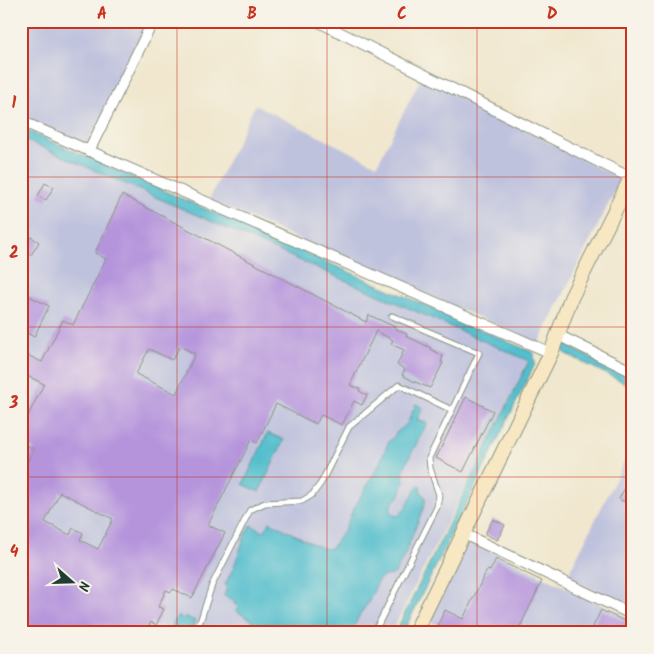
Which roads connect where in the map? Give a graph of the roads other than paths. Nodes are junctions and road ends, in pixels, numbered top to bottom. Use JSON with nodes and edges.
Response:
{"nodes":[{"id":1,"x":153,"y":21,"type":"edge"},
{"id":2,"x":317,"y":21,"type":"edge"},
{"id":3,"x":21,"y":121,"type":"edge"},
{"id":4,"x":89,"y":151,"type":"junction"},
{"id":5,"x":632,"y":177,"type":"edge"},
{"id":6,"x":392,"y":316,"type":"dead end"},
{"id":7,"x":558,"y":335,"type":"junction"},
{"id":8,"x":551,"y":353,"type":"junction"},
{"id":9,"x":633,"y":372,"type":"edge"},
{"id":10,"x":452,"y":410,"type":"junction"},
{"id":11,"x":464,"y":534,"type":"junction"},
{"id":12,"x":633,"y":615,"type":"edge"},
{"id":13,"x":194,"y":633,"type":"edge"},
{"id":14,"x":374,"y":633,"type":"edge"},
{"id":15,"x":415,"y":633,"type":"edge"}],
"edges":[{"from":1,"to":4,"type":"street"},
{"from":2,"to":5,"type":"street"},
{"from":3,"to":4,"type":"street"},
{"from":4,"to":8,"type":"street"},
{"from":5,"to":7,"type":"street"},
{"from":6,"to":10,"type":"lane"},
{"from":7,"to":8,"type":"street"},
{"from":7,"to":9,"type":"street"},
{"from":8,"to":11,"type":"street"},
{"from":10,"to":13,"type":"lane"},
{"from":10,"to":14,"type":"lane"},
{"from":11,"to":12,"type":"street"},
{"from":11,"to":15,"type":"street"}]}
